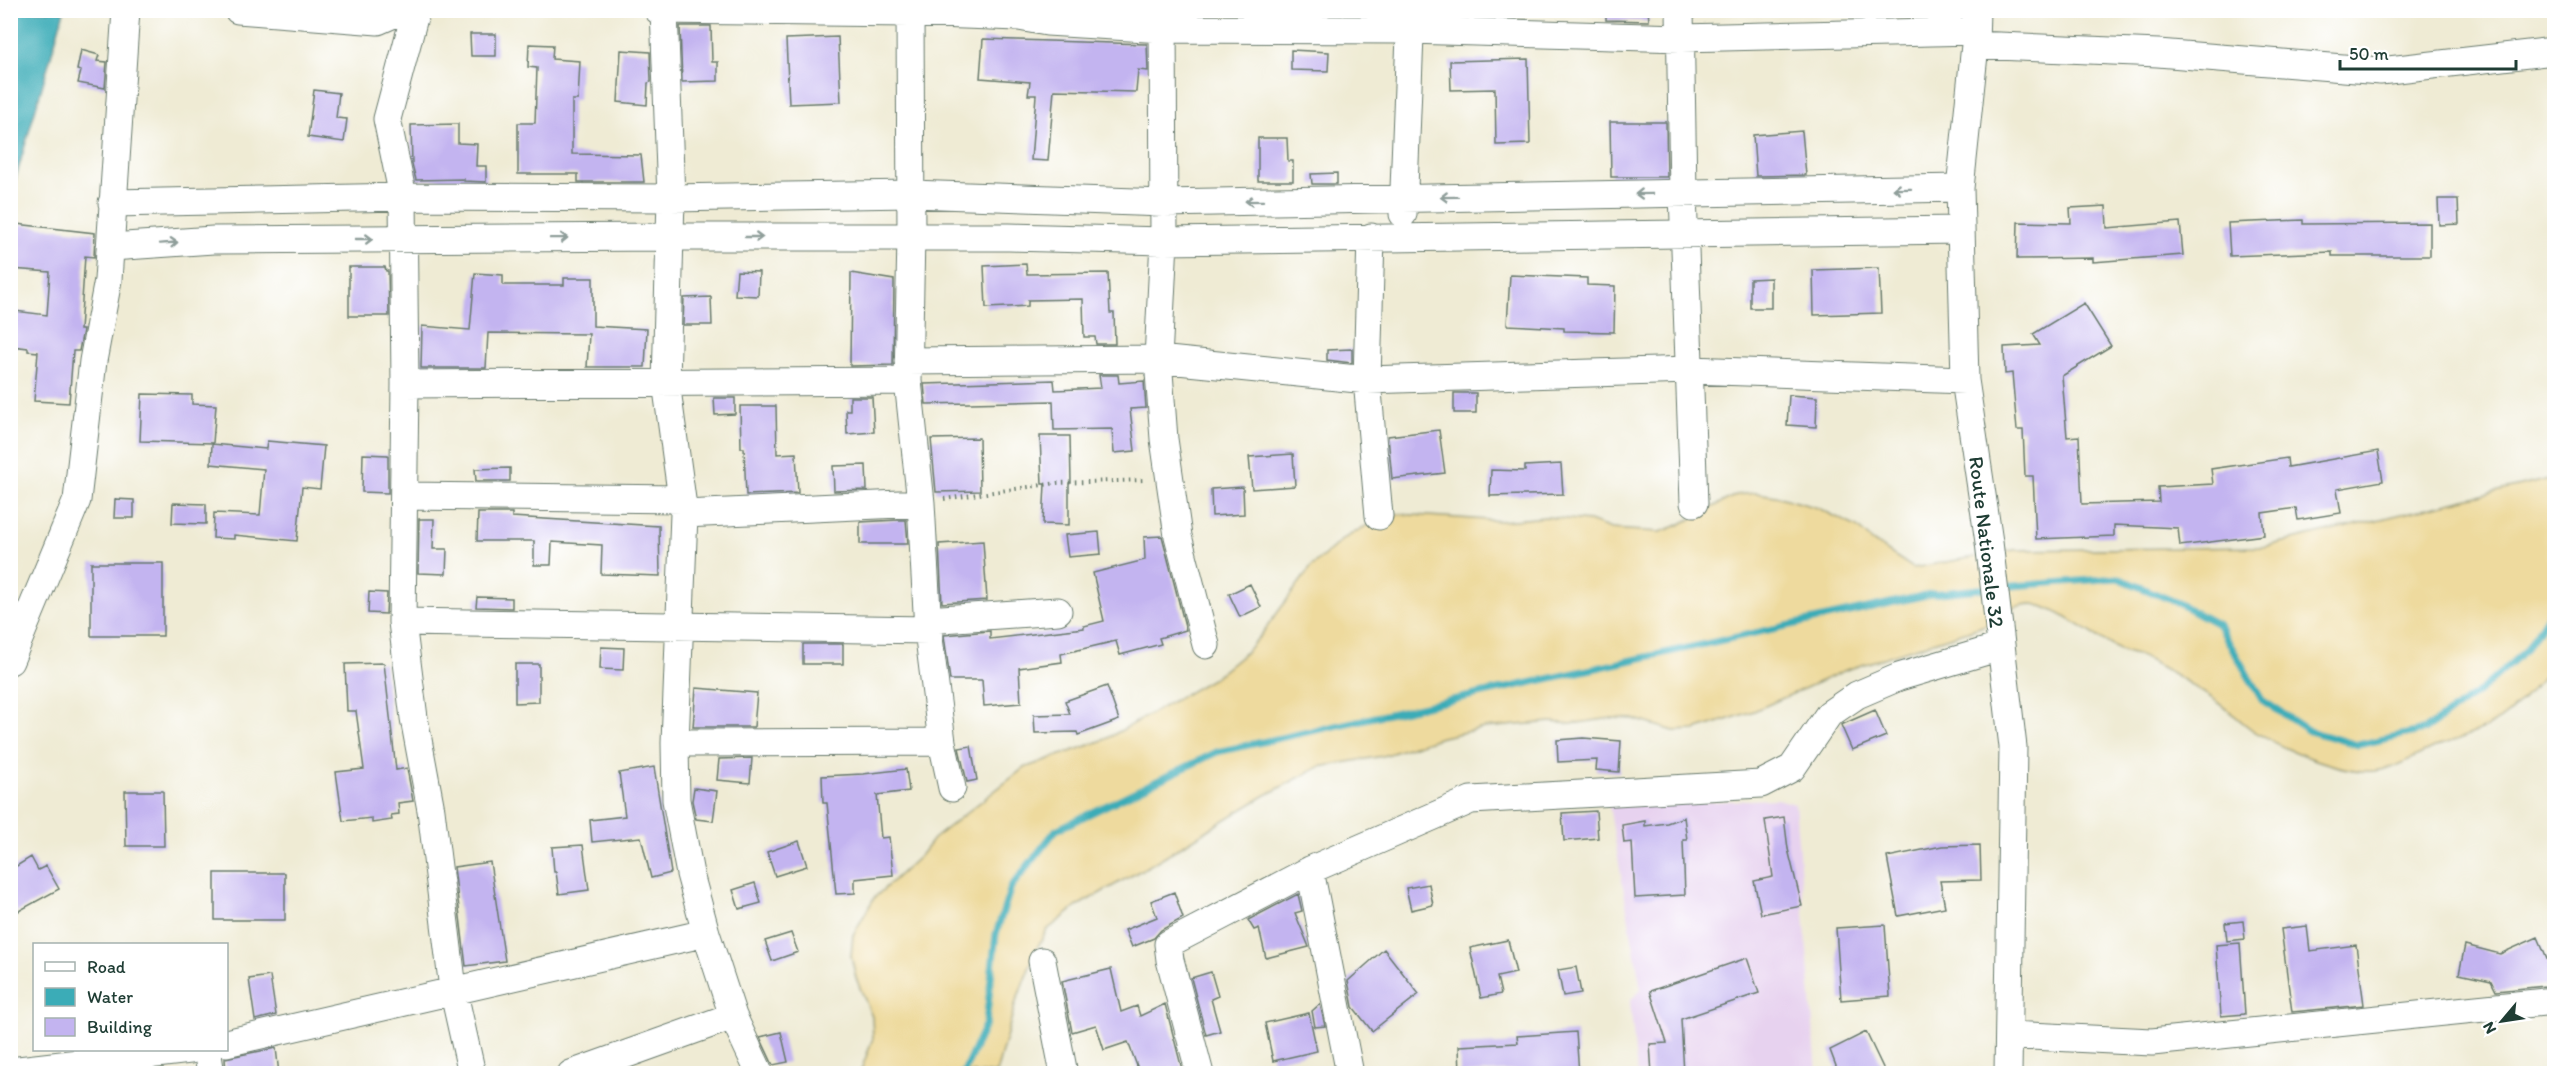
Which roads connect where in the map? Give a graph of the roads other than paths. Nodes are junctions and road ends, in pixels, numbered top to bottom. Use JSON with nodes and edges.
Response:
{"nodes":[{"id":1,"x":126,"y":10,"type":"edge"},
{"id":2,"x":238,"y":10,"type":"edge"},
{"id":3,"x":403,"y":10,"type":"edge"},
{"id":4,"x":416,"y":10,"type":"edge"},
{"id":5,"x":658,"y":10,"type":"edge"},
{"id":6,"x":1680,"y":10,"type":"edge"},
{"id":7,"x":664,"y":11,"type":"edge"},
{"id":8,"x":910,"y":12,"type":"edge"},
{"id":9,"x":1163,"y":20,"type":"edge"},
{"id":10,"x":1411,"y":20,"type":"edge"},
{"id":11,"x":1976,"y":29,"type":"edge"},
{"id":12,"x":1681,"y":38,"type":"junction"},
{"id":13,"x":2554,"y":51,"type":"edge"},
{"id":14,"x":1960,"y":188,"type":"junction"},
{"id":15,"x":1683,"y":193,"type":"junction"},
{"id":16,"x":911,"y":194,"type":"junction"},
{"id":17,"x":403,"y":197,"type":"junction"},
{"id":18,"x":671,"y":198,"type":"junction"},
{"id":19,"x":1403,"y":198,"type":"junction"},
{"id":20,"x":213,"y":201,"type":"junction"},
{"id":21,"x":112,"y":203,"type":"junction"},
{"id":22,"x":1164,"y":203,"type":"junction"},
{"id":23,"x":1962,"y":230,"type":"junction"},
{"id":24,"x":1685,"y":233,"type":"junction"},
{"id":25,"x":1404,"y":236,"type":"junction"},
{"id":26,"x":670,"y":237,"type":"junction"},
{"id":27,"x":911,"y":237,"type":"junction"},
{"id":28,"x":1371,"y":237,"type":"junction"},
{"id":29,"x":404,"y":239,"type":"junction"},
{"id":30,"x":213,"y":240,"type":"junction"},
{"id":31,"x":1164,"y":241,"type":"junction"},
{"id":32,"x":111,"y":247,"type":"junction"},
{"id":33,"x":1158,"y":359,"type":"junction"},
{"id":34,"x":1690,"y":370,"type":"junction"},
{"id":35,"x":908,"y":371,"type":"junction"},
{"id":36,"x":1367,"y":380,"type":"junction"},
{"id":37,"x":1965,"y":380,"type":"junction"},
{"id":38,"x":666,"y":382,"type":"junction"},
{"id":39,"x":405,"y":384,"type":"junction"},
{"id":40,"x":404,"y":496,"type":"junction"},
{"id":41,"x":921,"y":503,"type":"junction"},
{"id":42,"x":1694,"y":503,"type":"dead end"},
{"id":43,"x":683,"y":506,"type":"junction"},
{"id":44,"x":1379,"y":516,"type":"dead end"},
{"id":45,"x":1058,"y":611,"type":"dead end"},
{"id":46,"x":402,"y":622,"type":"junction"},
{"id":47,"x":927,"y":625,"type":"junction"},
{"id":48,"x":679,"y":626,"type":"junction"},
{"id":49,"x":1206,"y":645,"type":"dead end"},
{"id":50,"x":2001,"y":647,"type":"junction"},
{"id":51,"x":10,"y":661,"type":"edge"},
{"id":52,"x":942,"y":742,"type":"junction"},
{"id":53,"x":675,"y":743,"type":"junction"},
{"id":54,"x":952,"y":788,"type":"dead end"},
{"id":55,"x":1310,"y":870,"type":"junction"},
{"id":56,"x":706,"y":933,"type":"junction"},
{"id":57,"x":1042,"y":961,"type":"dead end"},
{"id":58,"x":453,"y":990,"type":"junction"},
{"id":59,"x":2554,"y":1001,"type":"edge"},
{"id":60,"x":733,"y":1017,"type":"junction"},
{"id":61,"x":2010,"y":1035,"type":"junction"},
{"id":62,"x":228,"y":1043,"type":"edge"},
{"id":63,"x":181,"y":1051,"type":"edge"},
{"id":64,"x":207,"y":1051,"type":"edge"},
{"id":65,"x":10,"y":1071,"type":"edge"},
{"id":66,"x":211,"y":1074,"type":"edge"},
{"id":67,"x":472,"y":1074,"type":"edge"},
{"id":68,"x":571,"y":1074,"type":"edge"},
{"id":69,"x":760,"y":1074,"type":"edge"},
{"id":70,"x":1064,"y":1074,"type":"edge"},
{"id":71,"x":1200,"y":1074,"type":"edge"},
{"id":72,"x":1350,"y":1074,"type":"edge"},
{"id":73,"x":2008,"y":1074,"type":"edge"}],
"edges":[{"from":1,"to":21,"type":"street"},
{"from":2,"to":3,"type":"street"},
{"from":4,"to":17,"type":"street"},
{"from":5,"to":7,"type":"street"},
{"from":6,"to":12,"type":"street"},
{"from":7,"to":8,"type":"street"},
{"from":7,"to":18,"type":"street"},
{"from":8,"to":9,"type":"street"},
{"from":8,"to":16,"type":"street"},
{"from":9,"to":10,"type":"street"},
{"from":9,"to":22,"type":"street"},
{"from":10,"to":12,"type":"street"},
{"from":10,"to":19,"type":"street"},
{"from":11,"to":12,"type":"street"},
{"from":11,"to":13,"type":"street"},
{"from":11,"to":14,"type":"street","name":"Route Nationale 32"},
{"from":12,"to":15,"type":"street"},
{"from":14,"to":15,"type":"street","one_way":true},
{"from":14,"to":23,"type":"street","name":"Route Nationale 32"},
{"from":15,"to":19,"type":"street","one_way":true},
{"from":15,"to":24,"type":"street"},
{"from":16,"to":18,"type":"street"},
{"from":16,"to":22,"type":"street"},
{"from":16,"to":27,"type":"street"},
{"from":17,"to":18,"type":"street"},
{"from":17,"to":20,"type":"street"},
{"from":17,"to":29,"type":"street"},
{"from":18,"to":26,"type":"street"},
{"from":19,"to":22,"type":"street","one_way":true},
{"from":19,"to":25,"type":"street"},
{"from":20,"to":21,"type":"street"},
{"from":20,"to":30,"type":"street"},
{"from":21,"to":32,"type":"street"},
{"from":22,"to":31,"type":"street"},
{"from":23,"to":24,"type":"street"},
{"from":23,"to":37,"type":"street","name":"Route Nationale 32"},
{"from":24,"to":25,"type":"street"},
{"from":24,"to":34,"type":"street"},
{"from":25,"to":28,"type":"street"},
{"from":26,"to":27,"type":"street","one_way":true},
{"from":29,"to":26,"type":"street","one_way":true},
{"from":26,"to":38,"type":"street"},
{"from":27,"to":31,"type":"street"},
{"from":27,"to":35,"type":"street"},
{"from":28,"to":31,"type":"street"},
{"from":28,"to":36,"type":"street"},
{"from":30,"to":29,"type":"street","one_way":true},
{"from":29,"to":39,"type":"street"},
{"from":32,"to":30,"type":"street","one_way":true},
{"from":31,"to":33,"type":"street"},
{"from":32,"to":51,"type":"street"},
{"from":33,"to":35,"type":"street"},
{"from":33,"to":36,"type":"street"},
{"from":33,"to":49,"type":"street"},
{"from":34,"to":36,"type":"street"},
{"from":34,"to":37,"type":"street"},
{"from":34,"to":42,"type":"street"},
{"from":35,"to":38,"type":"street"},
{"from":35,"to":41,"type":"street"},
{"from":36,"to":44,"type":"street"},
{"from":37,"to":50,"type":"street","name":"Route Nationale 32"},
{"from":38,"to":39,"type":"street"},
{"from":38,"to":43,"type":"street"},
{"from":39,"to":40,"type":"street"},
{"from":40,"to":43,"type":"street"},
{"from":40,"to":46,"type":"street"},
{"from":41,"to":43,"type":"street"},
{"from":41,"to":47,"type":"street"},
{"from":43,"to":48,"type":"street"},
{"from":45,"to":47,"type":"street"},
{"from":46,"to":48,"type":"street"},
{"from":46,"to":58,"type":"street"},
{"from":47,"to":48,"type":"street"},
{"from":47,"to":52,"type":"street"},
{"from":48,"to":53,"type":"street"},
{"from":50,"to":55,"type":"street"},
{"from":50,"to":61,"type":"street","name":"Route Nationale 32"},
{"from":52,"to":53,"type":"street"},
{"from":52,"to":54,"type":"street"},
{"from":53,"to":56,"type":"street"},
{"from":55,"to":71,"type":"street"},
{"from":55,"to":72,"type":"street"},
{"from":56,"to":58,"type":"street"},
{"from":56,"to":60,"type":"street"},
{"from":57,"to":70,"type":"street"},
{"from":58,"to":62,"type":"street"},
{"from":58,"to":67,"type":"street"},
{"from":59,"to":61,"type":"street"},
{"from":60,"to":68,"type":"street"},
{"from":60,"to":69,"type":"street"},
{"from":61,"to":73,"type":"street","name":"Route Nationale 32"},
{"from":63,"to":65,"type":"street"},
{"from":64,"to":66,"type":"street"}]}
